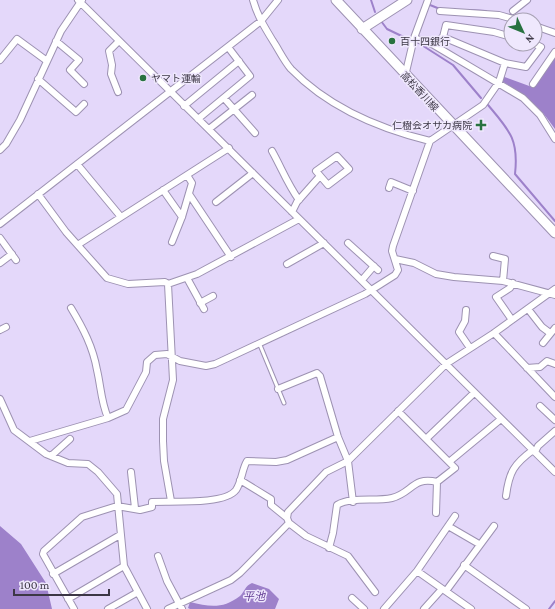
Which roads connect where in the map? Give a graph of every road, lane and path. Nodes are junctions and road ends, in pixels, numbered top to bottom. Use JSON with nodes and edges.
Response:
{"nodes":[{"id":1,"x":253,"y":0,"type":"edge"},
{"id":2,"x":278,"y":0,"type":"edge"},
{"id":3,"x":336,"y":0,"type":"edge"},
{"id":4,"x":407,"y":0,"type":"edge"},
{"id":5,"x":428,"y":0,"type":"edge"},
{"id":6,"x":527,"y":0,"type":"edge"},
{"id":7,"x":80,"y":1,"type":"edge"},
{"id":8,"x":440,"y":11,"type":"dead end"},
{"id":9,"x":513,"y":11,"type":"dead end"},
{"id":10,"x":503,"y":17,"type":"edge"},
{"id":11,"x":261,"y":21,"type":"junction"},
{"id":12,"x":362,"y":28,"type":"junction"},
{"id":13,"x":543,"y":29,"type":"edge"},
{"id":14,"x":555,"y":33,"type":"edge"},
{"id":15,"x":503,"y":35,"type":"edge"},
{"id":16,"x":443,"y":37,"type":"junction"},
{"id":17,"x":414,"y":38,"type":"junction"},
{"id":18,"x":56,"y":41,"type":"junction"},
{"id":19,"x":119,"y":41,"type":"junction"},
{"id":20,"x":432,"y":44,"type":"junction"},
{"id":21,"x":228,"y":46,"type":"junction"},
{"id":22,"x":537,"y":52,"type":"edge"},
{"id":23,"x":555,"y":52,"type":"edge"},
{"id":24,"x":0,"y":60,"type":"edge"},
{"id":25,"x":47,"y":61,"type":"junction"},
{"id":26,"x":239,"y":62,"type":"junction"},
{"id":27,"x":505,"y":63,"type":"junction"},
{"id":28,"x":405,"y":76,"type":"junction"},
{"id":29,"x":38,"y":79,"type":"junction"},
{"id":30,"x":499,"y":82,"type":"junction"},
{"id":31,"x":84,"y":84,"type":"dead end"},
{"id":32,"x":533,"y":84,"type":"dead end"},
{"id":33,"x":118,"y":92,"type":"dead end"},
{"id":34,"x":170,"y":92,"type":"junction"},
{"id":35,"x":252,"y":95,"type":"dead end"},
{"id":36,"x":224,"y":98,"type":"junction"},
{"id":37,"x":84,"y":104,"type":"dead end"},
{"id":38,"x":184,"y":106,"type":"junction"},
{"id":39,"x":234,"y":109,"type":"junction"},
{"id":40,"x":198,"y":119,"type":"junction"},
{"id":41,"x":453,"y":127,"type":"junction"},
{"id":42,"x":209,"y":129,"type":"junction"},
{"id":43,"x":255,"y":133,"type":"dead end"},
{"id":44,"x":555,"y":139,"type":"edge"},
{"id":45,"x":430,"y":141,"type":"junction"},
{"id":46,"x":229,"y":148,"type":"junction"},
{"id":47,"x":0,"y":150,"type":"edge"},
{"id":48,"x":272,"y":151,"type":"dead end"},
{"id":49,"x":77,"y":164,"type":"junction"},
{"id":50,"x":253,"y":172,"type":"junction"},
{"id":51,"x":187,"y":175,"type":"junction"},
{"id":52,"x":320,"y":176,"type":"junction"},
{"id":53,"x":389,"y":188,"type":"dead end"},
{"id":54,"x":163,"y":190,"type":"junction"},
{"id":55,"x":413,"y":191,"type":"junction"},
{"id":56,"x":38,"y":194,"type":"junction"},
{"id":57,"x":189,"y":194,"type":"junction"},
{"id":58,"x":300,"y":200,"type":"junction"},
{"id":59,"x":216,"y":202,"type":"dead end"},
{"id":60,"x":292,"y":212,"type":"junction"},
{"id":61,"x":121,"y":217,"type":"junction"},
{"id":62,"x":182,"y":217,"type":"junction"},
{"id":63,"x":299,"y":219,"type":"junction"},
{"id":64,"x":0,"y":224,"type":"edge"},
{"id":65,"x":555,"y":233,"type":"edge"},
{"id":66,"x":0,"y":238,"type":"edge"},
{"id":67,"x":172,"y":242,"type":"dead end"},
{"id":68,"x":324,"y":243,"type":"junction"},
{"id":69,"x":348,"y":243,"type":"dead end"},
{"id":70,"x":78,"y":244,"type":"junction"},
{"id":71,"x":493,"y":256,"type":"dead end"},
{"id":72,"x":231,"y":257,"type":"junction"},
{"id":73,"x":395,"y":259,"type":"junction"},
{"id":74,"x":0,"y":264,"type":"edge"},
{"id":75,"x":287,"y":264,"type":"dead end"},
{"id":76,"x":187,"y":278,"type":"junction"},
{"id":77,"x":362,"y":280,"type":"junction"},
{"id":78,"x":503,"y":281,"type":"junction"},
{"id":79,"x":513,"y":283,"type":"junction"},
{"id":80,"x":168,"y":284,"type":"junction"},
{"id":81,"x":372,"y":289,"type":"junction"},
{"id":82,"x":555,"y":289,"type":"edge"},
{"id":83,"x":552,"y":294,"type":"edge"},
{"id":84,"x":213,"y":296,"type":"dead end"},
{"id":85,"x":200,"y":303,"type":"junction"},
{"id":86,"x":71,"y":308,"type":"dead end"},
{"id":87,"x":204,"y":309,"type":"dead end"},
{"id":88,"x":528,"y":309,"type":"junction"},
{"id":89,"x":466,"y":310,"type":"dead end"},
{"id":90,"x":512,"y":320,"type":"junction"},
{"id":91,"x":6,"y":327,"type":"dead end"},
{"id":92,"x":555,"y":328,"type":"edge"},
{"id":93,"x":0,"y":330,"type":"edge"},
{"id":94,"x":494,"y":333,"type":"junction"},
{"id":95,"x":550,"y":334,"type":"junction"},
{"id":96,"x":543,"y":343,"type":"dead end"},
{"id":97,"x":260,"y":345,"type":"junction"},
{"id":98,"x":470,"y":348,"type":"junction"},
{"id":99,"x":172,"y":357,"type":"junction"},
{"id":100,"x":446,"y":364,"type":"junction"},
{"id":101,"x":555,"y":364,"type":"edge"},
{"id":102,"x":526,"y":368,"type":"junction"},
{"id":103,"x":278,"y":389,"type":"junction"},
{"id":104,"x":474,"y":393,"type":"junction"},
{"id":105,"x":555,"y":397,"type":"edge"},
{"id":106,"x":0,"y":399,"type":"edge"},
{"id":107,"x":284,"y":403,"type":"dead end"},
{"id":108,"x":540,"y":406,"type":"dead end"},
{"id":109,"x":398,"y":411,"type":"junction"},
{"id":110,"x":108,"y":418,"type":"junction"},
{"id":111,"x":501,"y":419,"type":"junction"},
{"id":112,"x":555,"y":420,"type":"edge"},
{"id":113,"x":555,"y":431,"type":"edge"},
{"id":114,"x":338,"y":437,"type":"junction"},
{"id":115,"x":70,"y":439,"type":"dead end"},
{"id":116,"x":426,"y":439,"type":"junction"},
{"id":117,"x":30,"y":441,"type":"junction"},
{"id":118,"x":534,"y":451,"type":"junction"},
{"id":119,"x":51,"y":456,"type":"junction"},
{"id":120,"x":348,"y":461,"type":"junction"},
{"id":121,"x":449,"y":462,"type":"junction"},
{"id":122,"x":131,"y":472,"type":"dead end"},
{"id":123,"x":555,"y":472,"type":"edge"},
{"id":124,"x":240,"y":480,"type":"junction"},
{"id":125,"x":437,"y":482,"type":"junction"},
{"id":126,"x":506,"y":496,"type":"dead end"},
{"id":127,"x":171,"y":502,"type":"junction"},
{"id":128,"x":353,"y":502,"type":"junction"},
{"id":129,"x":118,"y":506,"type":"junction"},
{"id":130,"x":135,"y":508,"type":"junction"},
{"id":131,"x":436,"y":513,"type":"dead end"},
{"id":132,"x":455,"y":516,"type":"dead end"},
{"id":133,"x":288,"y":520,"type":"junction"},
{"id":134,"x":448,"y":526,"type":"junction"},
{"id":135,"x":494,"y":526,"type":"dead end"},
{"id":136,"x":120,"y":535,"type":"junction"},
{"id":137,"x":479,"y":544,"type":"junction"},
{"id":138,"x":329,"y":548,"type":"junction"},
{"id":139,"x":158,"y":556,"type":"dead end"},
{"id":140,"x":464,"y":565,"type":"junction"},
{"id":141,"x":124,"y":566,"type":"junction"},
{"id":142,"x":417,"y":571,"type":"junction"},
{"id":143,"x":53,"y":574,"type":"junction"},
{"id":144,"x":444,"y":590,"type":"junction"},
{"id":145,"x":138,"y":592,"type":"junction"},
{"id":146,"x":376,"y":592,"type":"dead end"},
{"id":147,"x":352,"y":598,"type":"dead end"},
{"id":148,"x":68,"y":599,"type":"junction"},
{"id":149,"x":181,"y":606,"type":"edge"},
{"id":150,"x":468,"y":608,"type":"edge"},
{"id":151,"x":74,"y":609,"type":"edge"},
{"id":152,"x":108,"y":609,"type":"edge"},
{"id":153,"x":147,"y":609,"type":"edge"},
{"id":154,"x":168,"y":609,"type":"edge"},
{"id":155,"x":364,"y":609,"type":"edge"},
{"id":156,"x":384,"y":609,"type":"edge"},
{"id":157,"x":424,"y":609,"type":"edge"},
{"id":158,"x":526,"y":609,"type":"edge"}],
"edges":[{"from":1,"to":11,"type":"street"},
{"from":2,"to":11,"type":"street"},
{"from":3,"to":12,"type":"main road","name":"高松香川線"},
{"from":4,"to":12,"type":"main road"},
{"from":5,"to":17,"type":"street"},
{"from":6,"to":9,"type":"street"},
{"from":7,"to":18,"type":"street"},
{"from":7,"to":19,"type":"street"},
{"from":8,"to":10,"type":"street"},
{"from":11,"to":21,"type":"street"},
{"from":11,"to":45,"type":"street"},
{"from":12,"to":28,"type":"main road","name":"高松香川線"},
{"from":13,"to":14,"type":"street"},
{"from":15,"to":16,"type":"street"},
{"from":16,"to":20,"type":"street"},
{"from":16,"to":27,"type":"street"},
{"from":17,"to":20,"type":"street"},
{"from":17,"to":28,"type":"street"},
{"from":18,"to":25,"type":"street"},
{"from":18,"to":31,"type":"street"},
{"from":19,"to":33,"type":"street"},
{"from":19,"to":34,"type":"street"},
{"from":20,"to":30,"type":"street"},
{"from":21,"to":26,"type":"street"},
{"from":21,"to":34,"type":"street"},
{"from":22,"to":27,"type":"street"},
{"from":23,"to":32,"type":"street"},
{"from":24,"to":25,"type":"street"},
{"from":25,"to":29,"type":"street"},
{"from":26,"to":36,"type":"street"},
{"from":26,"to":38,"type":"street"},
{"from":27,"to":30,"type":"street"},
{"from":28,"to":41,"type":"main road","name":"高松香川線"},
{"from":29,"to":37,"type":"street"},
{"from":29,"to":47,"type":"street"},
{"from":30,"to":41,"type":"street"},
{"from":30,"to":44,"type":"street"},
{"from":34,"to":38,"type":"street"},
{"from":34,"to":49,"type":"street"},
{"from":35,"to":39,"type":"street"},
{"from":36,"to":39,"type":"street"},
{"from":36,"to":40,"type":"street"},
{"from":38,"to":40,"type":"street"},
{"from":39,"to":42,"type":"street"},
{"from":39,"to":43,"type":"street"},
{"from":40,"to":42,"type":"street"},
{"from":41,"to":45,"type":"street"},
{"from":41,"to":65,"type":"main road","name":"高松香川線"},
{"from":42,"to":46,"type":"street"},
{"from":45,"to":55,"type":"street"},
{"from":46,"to":50,"type":"street"},
{"from":46,"to":51,"type":"street"},
{"from":48,"to":58,"type":"street"},
{"from":49,"to":56,"type":"street"},
{"from":49,"to":61,"type":"street"},
{"from":50,"to":59,"type":"street"},
{"from":50,"to":60,"type":"street"},
{"from":51,"to":54,"type":"street"},
{"from":51,"to":57,"type":"street"},
{"from":52,"to":52,"type":"street"},
{"from":52,"to":58,"type":"street"},
{"from":53,"to":55,"type":"street"},
{"from":54,"to":61,"type":"street"},
{"from":54,"to":62,"type":"street"},
{"from":55,"to":73,"type":"street"},
{"from":56,"to":64,"type":"street"},
{"from":56,"to":70,"type":"street"},
{"from":57,"to":62,"type":"street"},
{"from":57,"to":72,"type":"street"},
{"from":58,"to":60,"type":"street"},
{"from":60,"to":63,"type":"street"},
{"from":61,"to":70,"type":"street"},
{"from":62,"to":67,"type":"street"},
{"from":63,"to":68,"type":"street"},
{"from":63,"to":72,"type":"street"},
{"from":66,"to":74,"type":"street"},
{"from":68,"to":75,"type":"street"},
{"from":68,"to":77,"type":"street"},
{"from":69,"to":77,"type":"street"},
{"from":70,"to":80,"type":"street"},
{"from":71,"to":78,"type":"street"},
{"from":72,"to":76,"type":"street"},
{"from":73,"to":78,"type":"street"},
{"from":73,"to":81,"type":"street"},
{"from":76,"to":80,"type":"street"},
{"from":76,"to":85,"type":"street"},
{"from":77,"to":81,"type":"street"},
{"from":78,"to":79,"type":"street"},
{"from":79,"to":83,"type":"street"},
{"from":79,"to":90,"type":"street"},
{"from":80,"to":99,"type":"street"},
{"from":81,"to":97,"type":"street"},
{"from":81,"to":100,"type":"street"},
{"from":82,"to":83,"type":"street"},
{"from":83,"to":88,"type":"street"},
{"from":84,"to":85,"type":"street"},
{"from":85,"to":87,"type":"street"},
{"from":86,"to":110,"type":"street"},
{"from":88,"to":90,"type":"street"},
{"from":88,"to":95,"type":"street"},
{"from":89,"to":98,"type":"street"},
{"from":90,"to":94,"type":"street"},
{"from":91,"to":93,"type":"street"},
{"from":92,"to":95,"type":"street"},
{"from":94,"to":98,"type":"street"},
{"from":94,"to":102,"type":"street"},
{"from":95,"to":96,"type":"street"},
{"from":97,"to":99,"type":"street"},
{"from":97,"to":103,"type":"lane"},
{"from":98,"to":100,"type":"street"},
{"from":99,"to":110,"type":"street"},
{"from":99,"to":127,"type":"street"},
{"from":100,"to":104,"type":"street"},
{"from":100,"to":109,"type":"street"},
{"from":101,"to":102,"type":"street"},
{"from":102,"to":105,"type":"street"},
{"from":103,"to":107,"type":"lane"},
{"from":103,"to":114,"type":"street"},
{"from":104,"to":111,"type":"street"},
{"from":104,"to":116,"type":"street"},
{"from":106,"to":117,"type":"street"},
{"from":108,"to":112,"type":"street"},
{"from":109,"to":116,"type":"street"},
{"from":109,"to":120,"type":"street"},
{"from":110,"to":117,"type":"street"},
{"from":111,"to":118,"type":"street"},
{"from":111,"to":121,"type":"street"},
{"from":113,"to":118,"type":"street"},
{"from":114,"to":120,"type":"street"},
{"from":114,"to":124,"type":"street"},
{"from":115,"to":119,"type":"street"},
{"from":116,"to":121,"type":"street"},
{"from":117,"to":119,"type":"street"},
{"from":118,"to":123,"type":"street"},
{"from":118,"to":126,"type":"street"},
{"from":119,"to":129,"type":"street"},
{"from":120,"to":128,"type":"street"},
{"from":120,"to":133,"type":"street"},
{"from":121,"to":125,"type":"street"},
{"from":122,"to":130,"type":"street"},
{"from":124,"to":127,"type":"street"},
{"from":124,"to":133,"type":"street"},
{"from":125,"to":128,"type":"street"},
{"from":125,"to":131,"type":"street"},
{"from":127,"to":130,"type":"street"},
{"from":128,"to":138,"type":"street"},
{"from":129,"to":130,"type":"street"},
{"from":129,"to":136,"type":"street"},
{"from":129,"to":143,"type":"street"},
{"from":132,"to":134,"type":"street"},
{"from":133,"to":138,"type":"street"},
{"from":133,"to":149,"type":"street"},
{"from":134,"to":137,"type":"street"},
{"from":134,"to":142,"type":"street"},
{"from":135,"to":137,"type":"street"},
{"from":136,"to":141,"type":"street"},
{"from":136,"to":143,"type":"street"},
{"from":137,"to":140,"type":"street"},
{"from":138,"to":146,"type":"street"},
{"from":139,"to":149,"type":"street"},
{"from":140,"to":144,"type":"street"},
{"from":140,"to":158,"type":"street"},
{"from":141,"to":145,"type":"street"},
{"from":141,"to":148,"type":"street"},
{"from":142,"to":144,"type":"street"},
{"from":142,"to":156,"type":"street"},
{"from":143,"to":148,"type":"street"},
{"from":144,"to":150,"type":"street"},
{"from":144,"to":157,"type":"street"},
{"from":145,"to":152,"type":"street"},
{"from":145,"to":153,"type":"street"},
{"from":147,"to":155,"type":"street"},
{"from":148,"to":151,"type":"street"},
{"from":149,"to":154,"type":"street"}]}
